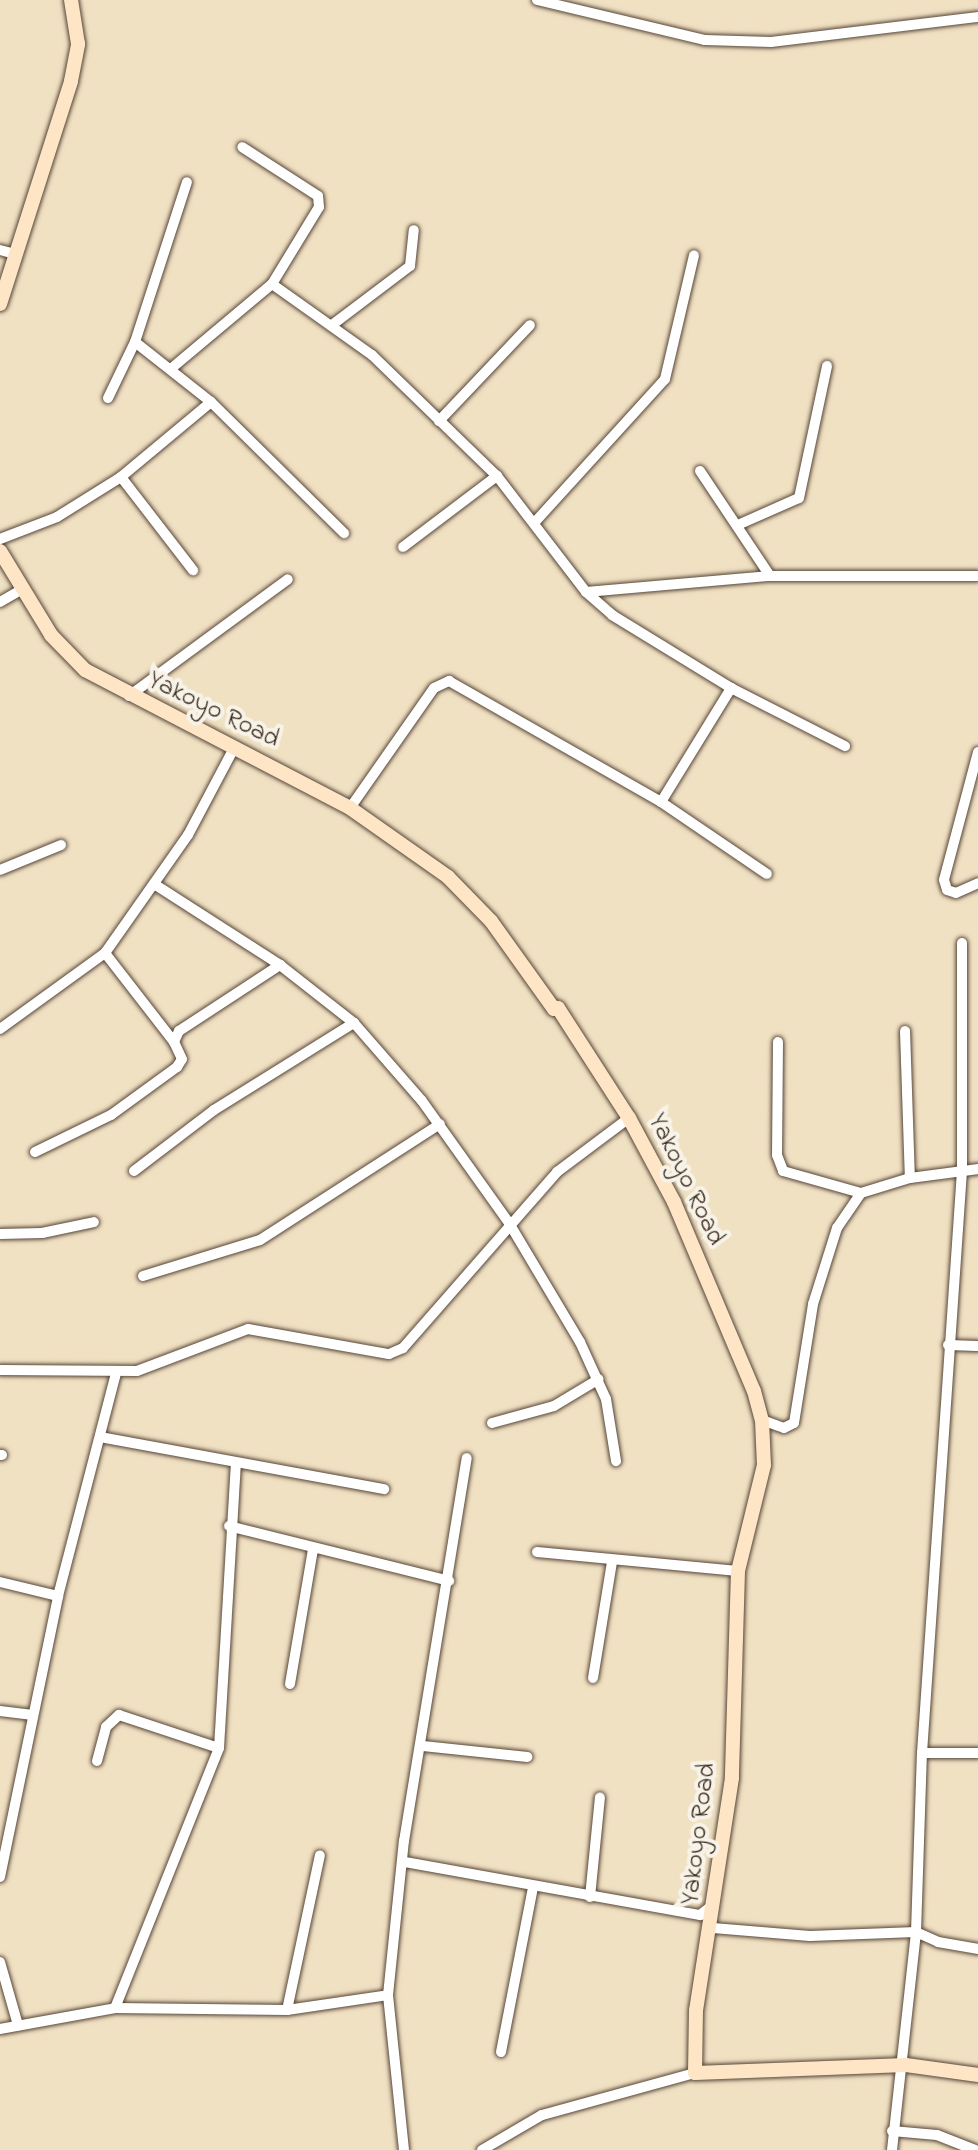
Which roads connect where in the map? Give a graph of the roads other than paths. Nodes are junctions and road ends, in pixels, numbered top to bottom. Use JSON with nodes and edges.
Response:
{"nodes":[{"id":1,"x":71,"y":0,"type":"edge"},
{"id":2,"x":537,"y":0,"type":"edge"},
{"id":3,"x":978,"y":17,"type":"edge"},
{"id":4,"x":242,"y":147,"type":"dead end"},
{"id":5,"x":187,"y":182,"type":"dead end"},
{"id":6,"x":414,"y":230,"type":"dead end"},
{"id":7,"x":8,"y":252,"type":"edge"},
{"id":8,"x":694,"y":255,"type":"dead end"},
{"id":9,"x":272,"y":284,"type":"junction"},
{"id":10,"x":0,"y":304,"type":"edge"},
{"id":11,"x":332,"y":325,"type":"junction"},
{"id":12,"x":530,"y":325,"type":"dead end"},
{"id":13,"x":135,"y":342,"type":"junction"},
{"id":14,"x":827,"y":366,"type":"dead end"},
{"id":15,"x":173,"y":367,"type":"junction"},
{"id":16,"x":108,"y":398,"type":"dead end"},
{"id":17,"x":211,"y":402,"type":"junction"},
{"id":18,"x":439,"y":421,"type":"junction"},
{"id":19,"x":700,"y":471,"type":"dead end"},
{"id":20,"x":497,"y":476,"type":"junction"},
{"id":21,"x":121,"y":477,"type":"junction"},
{"id":22,"x":535,"y":522,"type":"junction"},
{"id":23,"x":740,"y":524,"type":"junction"},
{"id":24,"x":344,"y":533,"type":"dead end"},
{"id":25,"x":0,"y":539,"type":"edge"},
{"id":26,"x":403,"y":547,"type":"dead end"},
{"id":27,"x":0,"y":551,"type":"edge"},
{"id":28,"x":193,"y":570,"type":"dead end"},
{"id":29,"x":978,"y":574,"type":"edge"},
{"id":30,"x":770,"y":576,"type":"junction"},
{"id":31,"x":288,"y":579,"type":"dead end"},
{"id":32,"x":978,"y":584,"type":"edge"},
{"id":33,"x":21,"y":590,"type":"junction"},
{"id":34,"x":586,"y":592,"type":"junction"},
{"id":35,"x":0,"y":602,"type":"edge"},
{"id":36,"x":731,"y":688,"type":"junction"},
{"id":37,"x":129,"y":696,"type":"junction"},
{"id":38,"x":845,"y":746,"type":"dead end"},
{"id":39,"x":234,"y":748,"type":"junction"},
{"id":40,"x":978,"y":752,"type":"edge"},
{"id":41,"x":661,"y":802,"type":"junction"},
{"id":42,"x":350,"y":808,"type":"junction"},
{"id":43,"x":61,"y":845,"type":"dead end"},
{"id":44,"x":0,"y":870,"type":"edge"},
{"id":45,"x":767,"y":874,"type":"dead end"},
{"id":46,"x":978,"y":883,"type":"edge"},
{"id":47,"x":154,"y":884,"type":"junction"},
{"id":48,"x":962,"y":943,"type":"dead end"},
{"id":49,"x":105,"y":953,"type":"junction"},
{"id":50,"x":280,"y":965,"type":"junction"},
{"id":51,"x":354,"y":1023,"type":"junction"},
{"id":52,"x":0,"y":1029,"type":"edge"},
{"id":53,"x":905,"y":1031,"type":"dead end"},
{"id":54,"x":174,"y":1042,"type":"junction"},
{"id":55,"x":778,"y":1042,"type":"dead end"},
{"id":56,"x":629,"y":1118,"type":"junction"},
{"id":57,"x":440,"y":1124,"type":"junction"},
{"id":58,"x":35,"y":1152,"type":"dead end"},
{"id":59,"x":978,"y":1169,"type":"edge"},
{"id":60,"x":134,"y":1171,"type":"dead end"},
{"id":61,"x":962,"y":1171,"type":"junction"},
{"id":62,"x":910,"y":1178,"type":"junction"},
{"id":63,"x":861,"y":1193,"type":"junction"},
{"id":64,"x":94,"y":1222,"type":"dead end"},
{"id":65,"x":509,"y":1223,"type":"junction"},
{"id":66,"x":0,"y":1234,"type":"edge"},
{"id":67,"x":143,"y":1276,"type":"dead end"},
{"id":68,"x":948,"y":1345,"type":"junction"},
{"id":69,"x":978,"y":1346,"type":"edge"},
{"id":70,"x":0,"y":1370,"type":"edge"},
{"id":71,"x":116,"y":1373,"type":"junction"},
{"id":72,"x":599,"y":1379,"type":"junction"},
{"id":73,"x":762,"y":1420,"type":"junction"},
{"id":74,"x":492,"y":1423,"type":"dead end"},
{"id":75,"x":100,"y":1437,"type":"junction"},
{"id":76,"x":467,"y":1458,"type":"dead end"},
{"id":77,"x":616,"y":1461,"type":"dead end"},
{"id":78,"x":236,"y":1466,"type":"junction"},
{"id":79,"x":384,"y":1489,"type":"dead end"},
{"id":80,"x":229,"y":1526,"type":"junction"},
{"id":81,"x":313,"y":1549,"type":"junction"},
{"id":82,"x":537,"y":1552,"type":"dead end"},
{"id":83,"x":612,"y":1562,"type":"junction"},
{"id":84,"x":738,"y":1571,"type":"junction"},
{"id":85,"x":449,"y":1581,"type":"junction"},
{"id":86,"x":0,"y":1582,"type":"edge"},
{"id":87,"x":58,"y":1596,"type":"junction"},
{"id":88,"x":593,"y":1678,"type":"dead end"},
{"id":89,"x":290,"y":1684,"type":"dead end"},
{"id":90,"x":0,"y":1711,"type":"edge"},
{"id":91,"x":31,"y":1715,"type":"junction"},
{"id":92,"x":423,"y":1746,"type":"junction"},
{"id":93,"x":219,"y":1748,"type":"junction"},
{"id":94,"x":922,"y":1753,"type":"junction"},
{"id":95,"x":978,"y":1753,"type":"edge"},
{"id":96,"x":527,"y":1757,"type":"dead end"},
{"id":97,"x":97,"y":1761,"type":"dead end"},
{"id":98,"x":600,"y":1797,"type":"dead end"},
{"id":99,"x":320,"y":1855,"type":"dead end"},
{"id":100,"x":405,"y":1862,"type":"junction"},
{"id":101,"x":0,"y":1877,"type":"edge"},
{"id":102,"x":533,"y":1887,"type":"junction"},
{"id":103,"x":590,"y":1897,"type":"junction"},
{"id":104,"x":716,"y":1902,"type":"junction"},
{"id":105,"x":713,"y":1928,"type":"junction"},
{"id":106,"x":916,"y":1932,"type":"junction"},
{"id":107,"x":978,"y":1949,"type":"edge"},
{"id":108,"x":0,"y":1962,"type":"edge"},
{"id":109,"x":388,"y":1995,"type":"junction"},
{"id":110,"x":115,"y":2008,"type":"junction"},
{"id":111,"x":287,"y":2010,"type":"junction"},
{"id":112,"x":18,"y":2025,"type":"junction"},
{"id":113,"x":0,"y":2029,"type":"edge"},
{"id":114,"x":501,"y":2052,"type":"dead end"},
{"id":115,"x":906,"y":2065,"type":"junction"},
{"id":116,"x":695,"y":2073,"type":"junction"},
{"id":117,"x":978,"y":2075,"type":"edge"},
{"id":118,"x":892,"y":2131,"type":"junction"},
{"id":119,"x":404,"y":2150,"type":"edge"},
{"id":120,"x":484,"y":2150,"type":"edge"},
{"id":121,"x":892,"y":2150,"type":"edge"},
{"id":122,"x":975,"y":2150,"type":"edge"}],
"edges":[{"from":1,"to":7,"type":"main road"},
{"from":2,"to":3,"type":"street"},
{"from":4,"to":9,"type":"street"},
{"from":5,"to":13,"type":"street"},
{"from":6,"to":11,"type":"street"},
{"from":7,"to":10,"type":"main road"},
{"from":8,"to":22,"type":"street"},
{"from":9,"to":11,"type":"street"},
{"from":9,"to":15,"type":"street"},
{"from":11,"to":18,"type":"street"},
{"from":12,"to":18,"type":"street"},
{"from":13,"to":15,"type":"street"},
{"from":13,"to":16,"type":"street"},
{"from":14,"to":23,"type":"street"},
{"from":15,"to":17,"type":"street"},
{"from":17,"to":21,"type":"street"},
{"from":17,"to":24,"type":"street"},
{"from":18,"to":20,"type":"street"},
{"from":19,"to":23,"type":"street"},
{"from":20,"to":22,"type":"street"},
{"from":20,"to":26,"type":"street"},
{"from":21,"to":25,"type":"street"},
{"from":21,"to":28,"type":"street"},
{"from":22,"to":34,"type":"street"},
{"from":23,"to":30,"type":"street"},
{"from":27,"to":33,"type":"main road","name":"Yakoyo Road"},
{"from":29,"to":30,"type":"street"},
{"from":29,"to":32,"type":"street"},
{"from":30,"to":34,"type":"street"},
{"from":31,"to":37,"type":"street"},
{"from":33,"to":35,"type":"street"},
{"from":33,"to":37,"type":"main road","name":"Yakoyo Road"},
{"from":34,"to":36,"type":"street"},
{"from":36,"to":38,"type":"street"},
{"from":36,"to":41,"type":"street"},
{"from":37,"to":39,"type":"main road","name":"Yakoyo Road"},
{"from":39,"to":42,"type":"main road","name":"Yakoyo Road"},
{"from":39,"to":47,"type":"street"},
{"from":40,"to":46,"type":"street"},
{"from":41,"to":42,"type":"street"},
{"from":41,"to":45,"type":"street"},
{"from":42,"to":56,"type":"main road","name":"Yakoyo Road"},
{"from":43,"to":44,"type":"street"},
{"from":47,"to":49,"type":"street"},
{"from":47,"to":50,"type":"street"},
{"from":48,"to":61,"type":"street"},
{"from":49,"to":52,"type":"street"},
{"from":49,"to":54,"type":"street"},
{"from":50,"to":51,"type":"street"},
{"from":50,"to":54,"type":"street"},
{"from":51,"to":57,"type":"street"},
{"from":51,"to":60,"type":"street"},
{"from":53,"to":62,"type":"street"},
{"from":54,"to":58,"type":"street"},
{"from":55,"to":63,"type":"street"},
{"from":56,"to":65,"type":"street"},
{"from":56,"to":73,"type":"main road","name":"Yakoyo Road"},
{"from":57,"to":65,"type":"street"},
{"from":57,"to":67,"type":"street"},
{"from":59,"to":61,"type":"street"},
{"from":61,"to":62,"type":"street"},
{"from":61,"to":68,"type":"street"},
{"from":62,"to":63,"type":"street"},
{"from":63,"to":73,"type":"street"},
{"from":64,"to":66,"type":"street"},
{"from":65,"to":71,"type":"street"},
{"from":65,"to":72,"type":"street"},
{"from":68,"to":69,"type":"street"},
{"from":68,"to":94,"type":"street"},
{"from":70,"to":71,"type":"street"},
{"from":71,"to":75,"type":"street"},
{"from":72,"to":74,"type":"street"},
{"from":72,"to":77,"type":"street"},
{"from":73,"to":84,"type":"main road","name":"Yakoyo Road"},
{"from":75,"to":78,"type":"street"},
{"from":75,"to":87,"type":"street"},
{"from":76,"to":85,"type":"street"},
{"from":78,"to":79,"type":"street"},
{"from":78,"to":80,"type":"street"},
{"from":80,"to":81,"type":"street"},
{"from":80,"to":93,"type":"street"},
{"from":81,"to":85,"type":"street"},
{"from":81,"to":89,"type":"street"},
{"from":82,"to":83,"type":"street"},
{"from":83,"to":84,"type":"street"},
{"from":83,"to":88,"type":"street"},
{"from":84,"to":104,"type":"main road","name":"Yakoyo Road"},
{"from":85,"to":92,"type":"street"},
{"from":86,"to":87,"type":"street"},
{"from":87,"to":91,"type":"street"},
{"from":90,"to":91,"type":"street"},
{"from":91,"to":101,"type":"street"},
{"from":92,"to":96,"type":"street"},
{"from":92,"to":100,"type":"street"},
{"from":93,"to":97,"type":"street"},
{"from":93,"to":110,"type":"street"},
{"from":94,"to":95,"type":"street"},
{"from":94,"to":106,"type":"street"},
{"from":98,"to":103,"type":"street"},
{"from":99,"to":111,"type":"street"},
{"from":100,"to":102,"type":"street"},
{"from":100,"to":109,"type":"street"},
{"from":102,"to":103,"type":"street"},
{"from":102,"to":114,"type":"street"},
{"from":103,"to":104,"type":"street"},
{"from":104,"to":105,"type":"main road","name":"Yakoyo Road"},
{"from":105,"to":106,"type":"street"},
{"from":105,"to":116,"type":"main road","name":"Yakoyo Road"},
{"from":106,"to":107,"type":"street"},
{"from":106,"to":115,"type":"street"},
{"from":108,"to":112,"type":"street"},
{"from":109,"to":111,"type":"street"},
{"from":109,"to":119,"type":"street"},
{"from":110,"to":111,"type":"street"},
{"from":110,"to":112,"type":"street"},
{"from":112,"to":113,"type":"street"},
{"from":115,"to":116,"type":"main road"},
{"from":115,"to":117,"type":"main road"},
{"from":115,"to":118,"type":"street"},
{"from":116,"to":120,"type":"street"},
{"from":118,"to":121,"type":"street"},
{"from":118,"to":122,"type":"street"}]}
